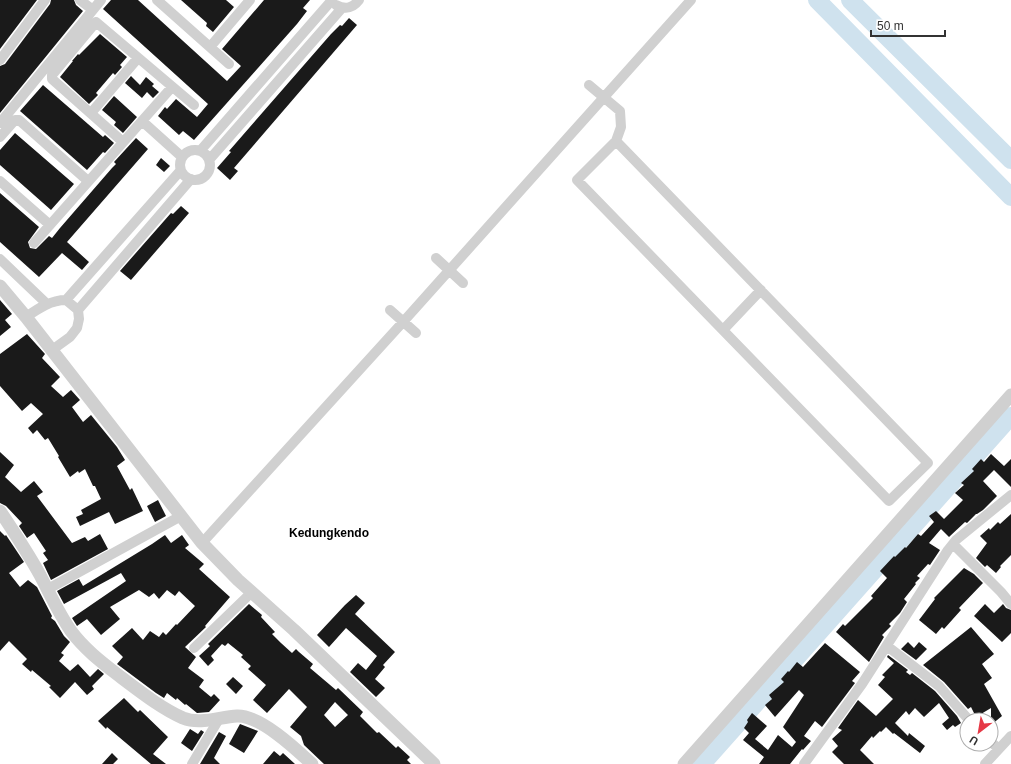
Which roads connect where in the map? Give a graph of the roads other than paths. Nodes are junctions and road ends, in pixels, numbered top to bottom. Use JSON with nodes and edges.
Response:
{"nodes":[{"id":1,"x":45,"y":0,"type":"edge"},
{"id":2,"x":80,"y":0,"type":"edge"},
{"id":3,"x":101,"y":0,"type":"edge"},
{"id":4,"x":157,"y":0,"type":"edge"},
{"id":5,"x":332,"y":0,"type":"edge"},
{"id":6,"x":359,"y":0,"type":"edge"},
{"id":7,"x":691,"y":0,"type":"edge"},
{"id":8,"x":248,"y":1,"type":"edge"},
{"id":9,"x":342,"y":8,"type":"junction"},
{"id":10,"x":93,"y":10,"type":"junction"},
{"id":11,"x":210,"y":47,"type":"junction"},
{"id":12,"x":138,"y":58,"type":"junction"},
{"id":13,"x":0,"y":60,"type":"edge"},
{"id":14,"x":229,"y":64,"type":"dead end"},
{"id":15,"x":589,"y":85,"type":"dead end"},
{"id":16,"x":172,"y":87,"type":"junction"},
{"id":17,"x":604,"y":97,"type":"junction"},
{"id":18,"x":194,"y":105,"type":"dead end"},
{"id":19,"x":91,"y":113,"type":"junction"},
{"id":20,"x":142,"y":121,"type":"junction"},
{"id":21,"x":0,"y":123,"type":"edge"},
{"id":22,"x":0,"y":137,"type":"edge"},
{"id":23,"x":616,"y":141,"type":"junction"},
{"id":24,"x":123,"y":142,"type":"junction"},
{"id":25,"x":200,"y":151,"type":"junction"},
{"id":26,"x":182,"y":157,"type":"junction"},
{"id":27,"x":209,"y":160,"type":"junction"},
{"id":28,"x":181,"y":170,"type":"junction"},
{"id":29,"x":191,"y":179,"type":"junction"},
{"id":30,"x":0,"y":181,"type":"edge"},
{"id":31,"x":88,"y":181,"type":"junction"},
{"id":32,"x":50,"y":225,"type":"junction"},
{"id":33,"x":34,"y":243,"type":"dead end"},
{"id":34,"x":436,"y":258,"type":"dead end"},
{"id":35,"x":0,"y":259,"type":"edge"},
{"id":36,"x":450,"y":271,"type":"junction"},
{"id":37,"x":84,"y":281,"type":"junction"},
{"id":38,"x":463,"y":283,"type":"dead end"},
{"id":39,"x":0,"y":286,"type":"edge"},
{"id":40,"x":761,"y":290,"type":"junction"},
{"id":41,"x":95,"y":291,"type":"junction"},
{"id":42,"x":66,"y":300,"type":"junction"},
{"id":43,"x":47,"y":304,"type":"junction"},
{"id":44,"x":78,"y":310,"type":"junction"},
{"id":45,"x":390,"y":310,"type":"dead end"},
{"id":46,"x":26,"y":317,"type":"junction"},
{"id":47,"x":403,"y":322,"type":"junction"},
{"id":48,"x":723,"y":330,"type":"junction"},
{"id":49,"x":416,"y":333,"type":"dead end"},
{"id":50,"x":52,"y":350,"type":"junction"},
{"id":51,"x":1011,"y":395,"type":"edge"},
{"id":52,"x":1011,"y":495,"type":"edge"},
{"id":53,"x":0,"y":511,"type":"edge"},
{"id":54,"x":181,"y":516,"type":"junction"},
{"id":55,"x":202,"y":542,"type":"junction"},
{"id":56,"x":953,"y":544,"type":"junction"},
{"id":57,"x":48,"y":589,"type":"junction"},
{"id":58,"x":252,"y":592,"type":"junction"},
{"id":59,"x":1011,"y":604,"type":"edge"},
{"id":60,"x":887,"y":646,"type":"junction"},
{"id":61,"x":194,"y":648,"type":"dead end"},
{"id":62,"x":962,"y":712,"type":"edge"},
{"id":63,"x":219,"y":718,"type":"junction"},
{"id":64,"x":1011,"y":736,"type":"edge"},
{"id":65,"x":999,"y":749,"type":"edge"},
{"id":66,"x":996,"y":752,"type":"edge"},
{"id":67,"x":192,"y":764,"type":"edge"},
{"id":68,"x":312,"y":764,"type":"edge"},
{"id":69,"x":434,"y":764,"type":"edge"},
{"id":70,"x":684,"y":764,"type":"edge"},
{"id":71,"x":804,"y":764,"type":"edge"},
{"id":72,"x":985,"y":764,"type":"edge"}],
"edges":[{"from":1,"to":13,"type":"street"},
{"from":2,"to":10,"type":"street"},
{"from":3,"to":10,"type":"street"},
{"from":4,"to":11,"type":"street"},
{"from":5,"to":9,"type":"street"},
{"from":5,"to":25,"type":"street"},
{"from":6,"to":9,"type":"street"},
{"from":7,"to":17,"type":"street"},
{"from":8,"to":11,"type":"street"},
{"from":9,"to":27,"type":"street"},
{"from":10,"to":21,"type":"street"},
{"from":11,"to":14,"type":"street"},
{"from":12,"to":16,"type":"street"},
{"from":12,"to":19,"type":"street"},
{"from":12,"to":19,"type":"street"},
{"from":15,"to":17,"type":"street"},
{"from":16,"to":18,"type":"street"},
{"from":16,"to":20,"type":"street"},
{"from":17,"to":23,"type":"street"},
{"from":17,"to":36,"type":"street"},
{"from":19,"to":24,"type":"street"},
{"from":20,"to":24,"type":"street"},
{"from":20,"to":26,"type":"street"},
{"from":22,"to":31,"type":"street"},
{"from":23,"to":40,"type":"street"},
{"from":23,"to":48,"type":"street"},
{"from":24,"to":31,"type":"street"},
{"from":25,"to":26,"type":"street"},
{"from":25,"to":27,"type":"street"},
{"from":26,"to":28,"type":"street"},
{"from":27,"to":29,"type":"street"},
{"from":28,"to":29,"type":"street"},
{"from":28,"to":37,"type":"street"},
{"from":29,"to":41,"type":"street"},
{"from":30,"to":32,"type":"street"},
{"from":31,"to":32,"type":"street"},
{"from":32,"to":33,"type":"street"},
{"from":34,"to":36,"type":"street"},
{"from":35,"to":43,"type":"street"},
{"from":36,"to":38,"type":"street"},
{"from":36,"to":47,"type":"street"},
{"from":37,"to":41,"type":"street"},
{"from":37,"to":42,"type":"street"},
{"from":39,"to":46,"type":"street"},
{"from":40,"to":48,"type":"street"},
{"from":40,"to":48,"type":"street"},
{"from":41,"to":44,"type":"street"},
{"from":42,"to":43,"type":"street"},
{"from":42,"to":44,"type":"street"},
{"from":43,"to":46,"type":"street"},
{"from":44,"to":50,"type":"street"},
{"from":45,"to":47,"type":"street"},
{"from":46,"to":50,"type":"street"},
{"from":47,"to":49,"type":"street"},
{"from":47,"to":55,"type":"street"},
{"from":50,"to":54,"type":"street"},
{"from":51,"to":70,"type":"street"},
{"from":52,"to":56,"type":"street"},
{"from":53,"to":57,"type":"street"},
{"from":54,"to":55,"type":"street"},
{"from":54,"to":57,"type":"street"},
{"from":55,"to":58,"type":"street"},
{"from":56,"to":59,"type":"street"},
{"from":56,"to":60,"type":"street"},
{"from":57,"to":63,"type":"street"},
{"from":58,"to":61,"type":"street"},
{"from":58,"to":69,"type":"street"},
{"from":60,"to":62,"type":"street"},
{"from":60,"to":71,"type":"street"},
{"from":63,"to":67,"type":"street"},
{"from":63,"to":68,"type":"street"},
{"from":64,"to":65,"type":"street"},
{"from":66,"to":72,"type":"street"}]}
